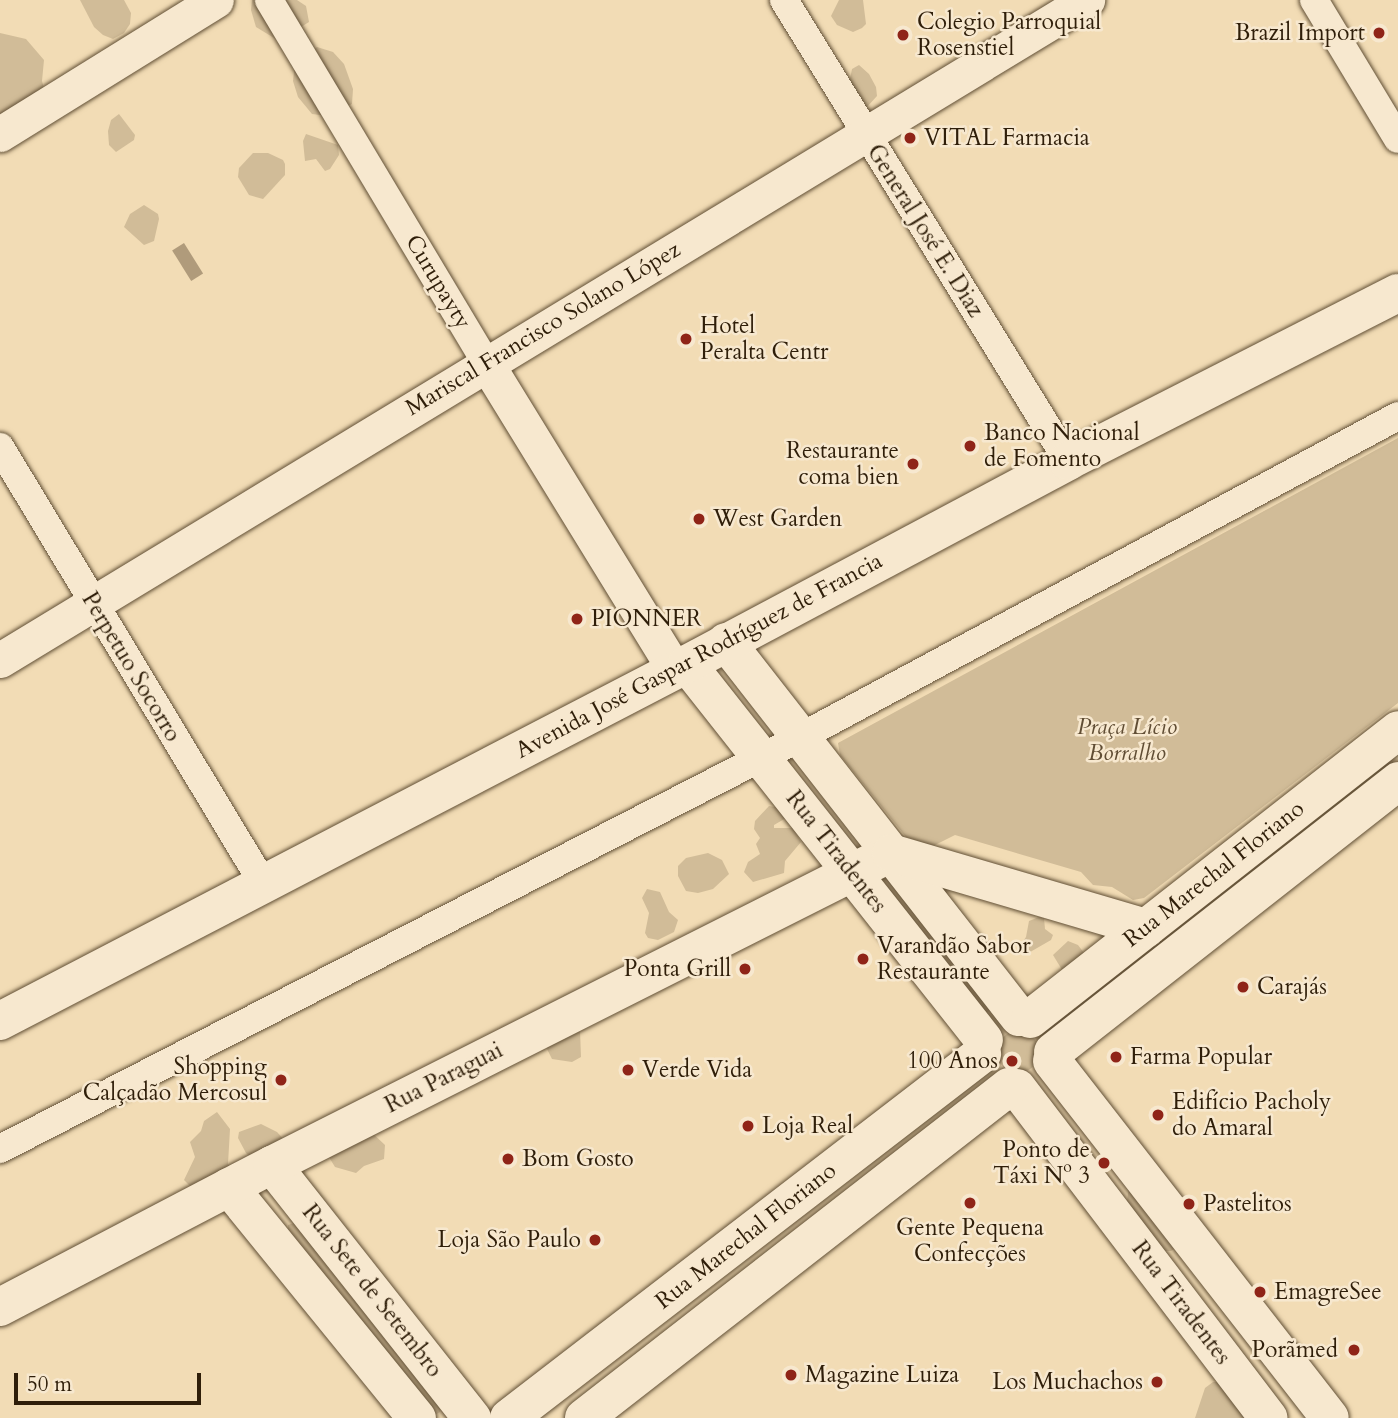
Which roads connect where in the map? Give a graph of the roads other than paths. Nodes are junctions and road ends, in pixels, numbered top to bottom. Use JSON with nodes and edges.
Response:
{"nodes":[{"id":1,"x":216,"y":0,"type":"edge"},
{"id":2,"x":269,"y":0,"type":"edge"},
{"id":3,"x":784,"y":0,"type":"edge"},
{"id":4,"x":1087,"y":0,"type":"edge"},
{"id":5,"x":1314,"y":0,"type":"edge"},
{"id":6,"x":864,"y":133,"type":"junction"},
{"id":7,"x":0,"y":134,"type":"edge"},
{"id":8,"x":1398,"y":139,"type":"edge"},
{"id":9,"x":1398,"y":293,"type":"edge"},
{"id":10,"x":486,"y":363,"type":"junction"},
{"id":11,"x":1398,"y":416,"type":"edge"},
{"id":12,"x":0,"y":447,"type":"edge"},
{"id":13,"x":1068,"y":461,"type":"junction"},
{"id":14,"x":93,"y":604,"type":"junction"},
{"id":15,"x":726,"y":642,"type":"junction"},
{"id":16,"x":0,"y":660,"type":"edge"},
{"id":17,"x":681,"y":667,"type":"junction"},
{"id":18,"x":1398,"y":730,"type":"edge"},
{"id":19,"x":800,"y":737,"type":"junction"},
{"id":20,"x":760,"y":758,"type":"junction"},
{"id":21,"x":1357,"y":762,"type":"junction"},
{"id":22,"x":1390,"y":787,"type":"edge"},
{"id":23,"x":891,"y":853,"type":"junction"},
{"id":24,"x":852,"y":873,"type":"junction"},
{"id":25,"x":264,"y":885,"type":"junction"},
{"id":26,"x":1146,"y":928,"type":"junction"},
{"id":27,"x":1024,"y":1018,"type":"junction"},
{"id":28,"x":0,"y":1021,"type":"edge"},
{"id":29,"x":983,"y":1047,"type":"junction"},
{"id":30,"x":1053,"y":1056,"type":"junction"},
{"id":31,"x":1013,"y":1087,"type":"junction"},
{"id":32,"x":0,"y":1149,"type":"edge"},
{"id":33,"x":272,"y":1165,"type":"junction"},
{"id":34,"x":229,"y":1186,"type":"junction"},
{"id":35,"x":0,"y":1307,"type":"edge"},
{"id":36,"x":1273,"y":1344,"type":"junction"},
{"id":37,"x":1235,"y":1374,"type":"junction"},
{"id":38,"x":417,"y":1418,"type":"edge"},
{"id":39,"x":472,"y":1418,"type":"edge"},
{"id":40,"x":509,"y":1418,"type":"edge"},
{"id":41,"x":584,"y":1418,"type":"edge"},
{"id":42,"x":1268,"y":1418,"type":"edge"},
{"id":43,"x":1330,"y":1418,"type":"edge"}],
"edges":[{"from":1,"to":7,"type":"street"},
{"from":2,"to":10,"type":"street","name":"Curupayty"},
{"from":3,"to":6,"type":"street","name":"General José E. Diaz"},
{"from":4,"to":6,"type":"street","name":"Mariscal Francisco Solano López"},
{"from":5,"to":8,"type":"street"},
{"from":6,"to":10,"type":"street","name":"Mariscal Francisco Solano López"},
{"from":6,"to":13,"type":"street","name":"General José E. Diaz"},
{"from":9,"to":13,"type":"main road","name":"Avenida José Gaspar Rodríguez de Francia"},
{"from":10,"to":14,"type":"street","name":"Mariscal Francisco Solano López"},
{"from":10,"to":17,"type":"street","name":"Curupayty"},
{"from":11,"to":19,"type":"street"},
{"from":12,"to":14,"type":"street","name":"Perpetuo Socorro"},
{"from":13,"to":15,"type":"main road","name":"Avenida José Gaspar Rodríguez de Francia"},
{"from":14,"to":16,"type":"street","name":"Mariscal Francisco Solano López"},
{"from":14,"to":25,"type":"street","name":"Perpetuo Socorro"},
{"from":15,"to":17,"type":"main road","name":"Avenida José Gaspar Rodríguez de Francia"},
{"from":15,"to":19,"type":"main road","name":"Rua Tiradentes"},
{"from":17,"to":20,"type":"main road","name":"Rua Tiradentes"},
{"from":17,"to":25,"type":"main road","name":"Avenida José Gaspar Rodríguez de Francia"},
{"from":18,"to":21,"type":"main road","name":"Rua Marechal Floriano"},
{"from":19,"to":20,"type":"street"},
{"from":19,"to":23,"type":"main road","name":"Rua Tiradentes"},
{"from":20,"to":24,"type":"main road","name":"Rua Tiradentes"},
{"from":20,"to":32,"type":"street"},
{"from":21,"to":22,"type":"main road"},
{"from":21,"to":26,"type":"main road","name":"Rua Marechal Floriano"},
{"from":22,"to":30,"type":"main road","name":"Rua Marechal Floriano"},
{"from":23,"to":24,"type":"main road","name":"Rua Paraguai"},
{"from":23,"to":26,"type":"main road"},
{"from":23,"to":27,"type":"main road","name":"Rua Tiradentes"},
{"from":24,"to":29,"type":"main road","name":"Rua Tiradentes"},
{"from":24,"to":33,"type":"main road","name":"Rua Paraguai"},
{"from":25,"to":28,"type":"main road","name":"Avenida José Gaspar Rodríguez de Francia"},
{"from":26,"to":27,"type":"main road","name":"Rua Marechal Floriano"},
{"from":27,"to":29,"type":"main road"},
{"from":27,"to":30,"type":"main road"},
{"from":29,"to":31,"type":"main road"},
{"from":29,"to":40,"type":"main road","name":"Rua Marechal Floriano"},
{"from":30,"to":31,"type":"main road"},
{"from":30,"to":36,"type":"main road","name":"Rua Tiradentes"},
{"from":31,"to":37,"type":"main road","name":"Rua Tiradentes"},
{"from":31,"to":41,"type":"main road","name":"Rua Marechal Floriano"},
{"from":33,"to":34,"type":"main road","name":"Rua Paraguai"},
{"from":33,"to":39,"type":"main road","name":"Rua Sete de Setembro"},
{"from":34,"to":35,"type":"main road","name":"Rua Paraguai"},
{"from":34,"to":38,"type":"main road","name":"Rua Sete de Setembro"},
{"from":36,"to":37,"type":"main road"},
{"from":36,"to":43,"type":"main road","name":"Rua Tiradentes"},
{"from":37,"to":42,"type":"main road","name":"Rua Tiradentes"}]}
